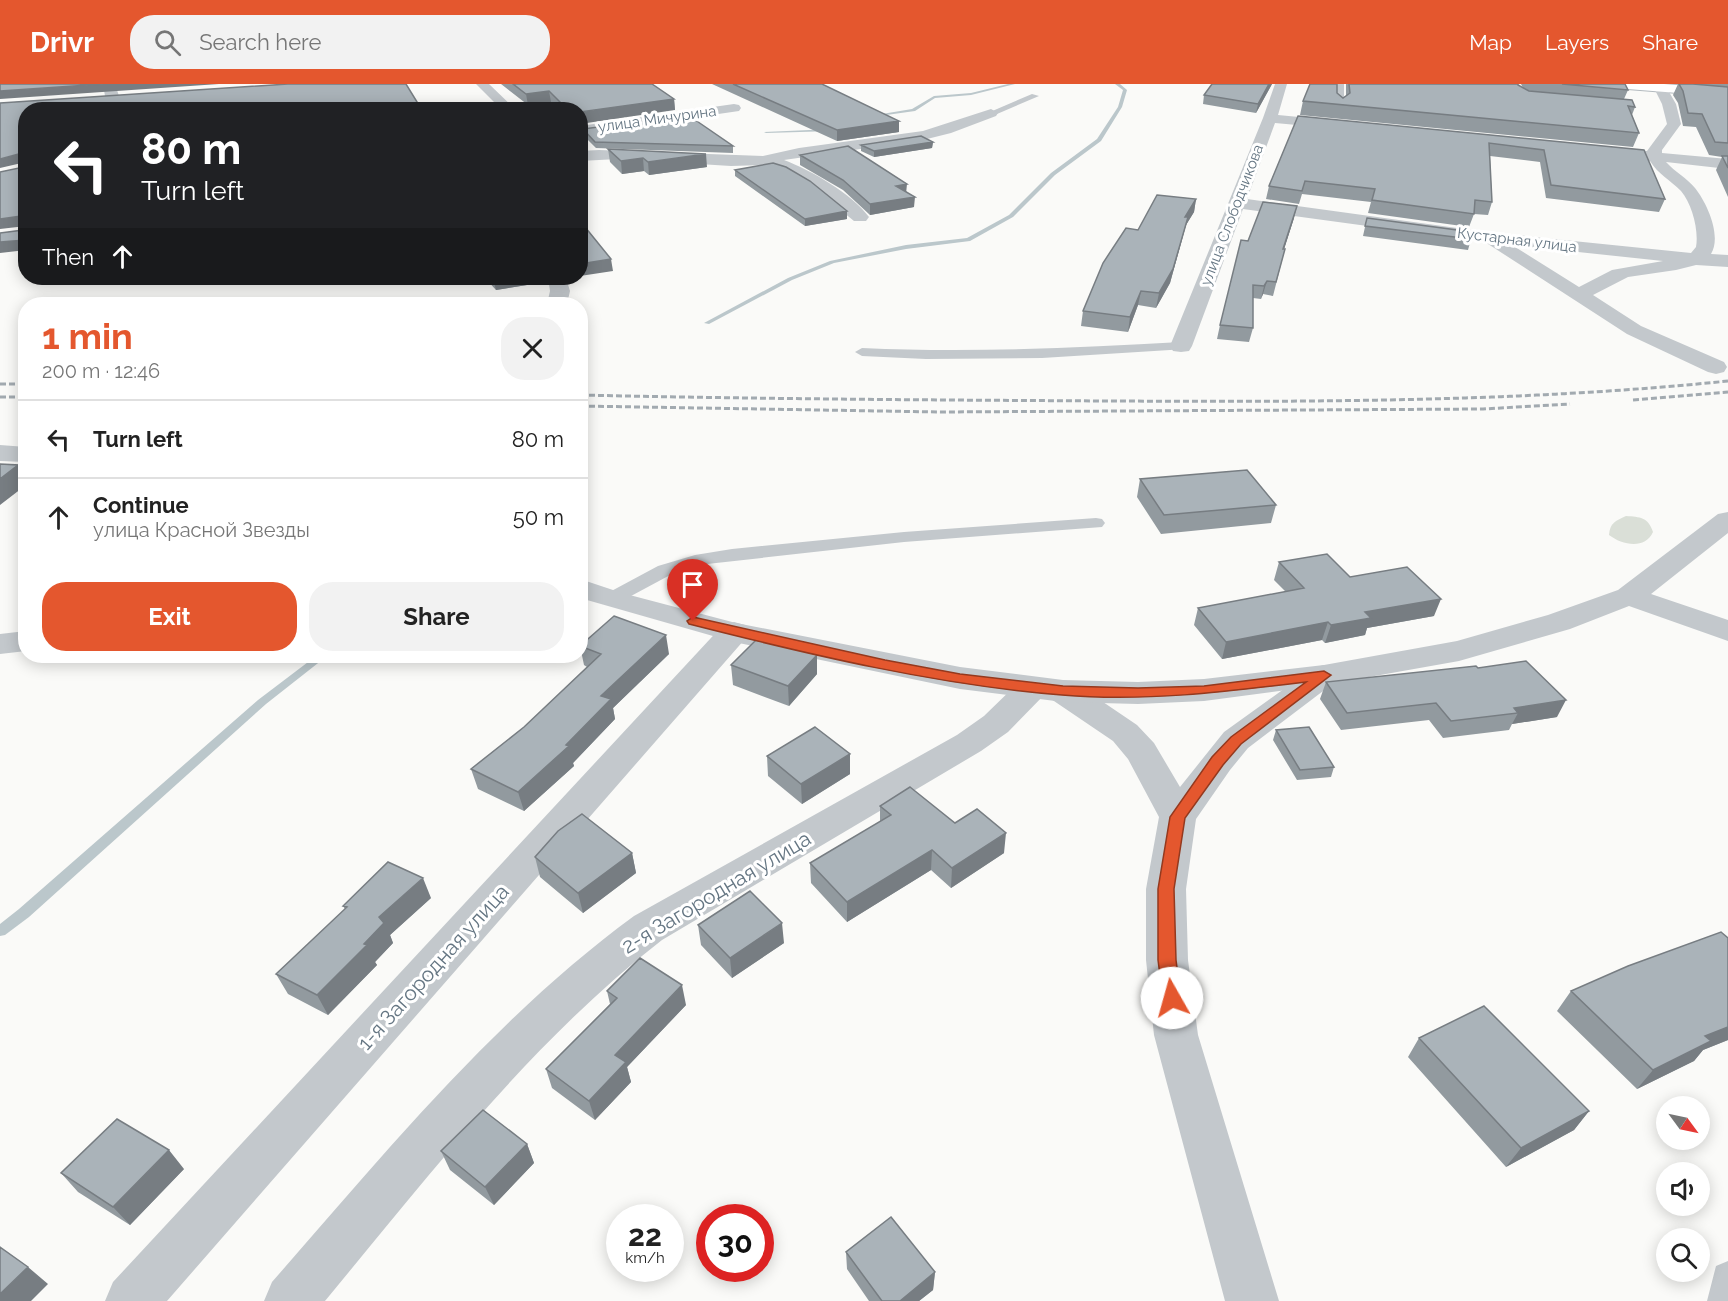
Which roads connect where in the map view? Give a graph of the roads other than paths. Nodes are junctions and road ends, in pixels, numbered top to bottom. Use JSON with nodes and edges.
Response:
{"nodes":[{"id":1,"x":482,"y":84,"type":"edge"},
{"id":2,"x":1281,"y":84,"type":"edge"},
{"id":3,"x":1340,"y":84,"type":"edge"},
{"id":4,"x":1615,"y":84,"type":"edge"},
{"id":5,"x":1629,"y":85,"type":"edge"},
{"id":6,"x":1660,"y":88,"type":"junction"},
{"id":7,"x":1728,"y":93,"type":"edge"},
{"id":8,"x":1035,"y":96,"type":"dead end"},
{"id":9,"x":501,"y":102,"type":"edge"},
{"id":10,"x":1340,"y":107,"type":"edge"},
{"id":11,"x":734,"y":108,"type":"dead end"},
{"id":12,"x":993,"y":113,"type":"joint"},
{"id":13,"x":1270,"y":118,"type":"junction"},
{"id":14,"x":1352,"y":126,"type":"edge"},
{"id":15,"x":588,"y":129,"type":"edge"},
{"id":16,"x":1585,"y":150,"type":"edge"},
{"id":17,"x":588,"y":156,"type":"edge"},
{"id":18,"x":1655,"y":156,"type":"junction"},
{"id":19,"x":767,"y":160,"type":"junction"},
{"id":20,"x":1728,"y":164,"type":"edge"},
{"id":21,"x":1236,"y":203,"type":"junction"},
{"id":22,"x":860,"y":217,"type":"dead end"},
{"id":23,"x":1486,"y":237,"type":"junction"},
{"id":24,"x":1695,"y":260,"type":"junction"},
{"id":25,"x":1728,"y":261,"type":"edge"},
{"id":26,"x":1578,"y":296,"type":"junction"},
{"id":27,"x":1181,"y":346,"type":"joint"},
{"id":28,"x":862,"y":352,"type":"dead end"},
{"id":29,"x":1716,"y":367,"type":"dead end"},
{"id":30,"x":0,"y":453,"type":"edge"},
{"id":31,"x":18,"y":454,"type":"edge"},
{"id":32,"x":1728,"y":520,"type":"edge"},
{"id":33,"x":1096,"y":523,"type":"dead end"},
{"id":34,"x":588,"y":591,"type":"edge"},
{"id":35,"x":1629,"y":596,"type":"junction"},
{"id":36,"x":610,"y":599,"type":"junction"},
{"id":37,"x":1728,"y":631,"type":"edge"},
{"id":38,"x":734,"y":632,"type":"junction"},
{"id":39,"x":18,"y":642,"type":"edge"},
{"id":40,"x":0,"y":644,"type":"edge"},
{"id":41,"x":1324,"y":675,"type":"junction"},
{"id":42,"x":1048,"y":689,"type":"junction"},
{"id":43,"x":1178,"y":817,"type":"junction"},
{"id":44,"x":1728,"y":1278,"type":"edge"},
{"id":45,"x":132,"y":1301,"type":"edge"},
{"id":46,"x":291,"y":1301,"type":"edge"},
{"id":47,"x":1252,"y":1301,"type":"edge"},
{"id":48,"x":1724,"y":1301,"type":"edge"}],
"edges":[{"from":1,"to":9,"type":"street"},
{"from":2,"to":13,"type":"street","name":"улица Слободчикова"},
{"from":3,"to":10,"type":"lane"},
{"from":4,"to":5,"type":"main road"},
{"from":5,"to":6,"type":"main road"},
{"from":6,"to":7,"type":"main road"},
{"from":6,"to":18,"type":"street"},
{"from":8,"to":12,"type":"lane"},
{"from":11,"to":15,"type":"street","name":"улица Мичурина"},
{"from":12,"to":19,"type":"street"},
{"from":13,"to":14,"type":"street"},
{"from":13,"to":21,"type":"street","name":"улица Слободчикова"},
{"from":16,"to":18,"type":"street"},
{"from":17,"to":19,"type":"street"},
{"from":18,"to":20,"type":"street"},
{"from":18,"to":24,"type":"street"},
{"from":19,"to":22,"type":"street"},
{"from":21,"to":23,"type":"street","name":"Кустарная улица"},
{"from":21,"to":27,"type":"street","name":"улица Слободчикова"},
{"from":23,"to":24,"type":"street","name":"Кустарная улица"},
{"from":23,"to":26,"type":"street"},
{"from":24,"to":25,"type":"street","name":"Кустарная улица"},
{"from":24,"to":26,"type":"street"},
{"from":26,"to":29,"type":"street"},
{"from":27,"to":28,"type":"lane"},
{"from":30,"to":31,"type":"street"},
{"from":32,"to":35,"type":"street"},
{"from":33,"to":36,"type":"lane"},
{"from":34,"to":36,"type":"street"},
{"from":35,"to":37,"type":"street"},
{"from":35,"to":41,"type":"street"},
{"from":36,"to":38,"type":"street"},
{"from":38,"to":42,"type":"street"},
{"from":38,"to":45,"type":"street","name":"1-я Загородная улица"},
{"from":39,"to":40,"type":"street"},
{"from":41,"to":42,"type":"street"},
{"from":41,"to":43,"type":"street"},
{"from":42,"to":43,"type":"street"},
{"from":42,"to":46,"type":"street","name":"2-я Загородная улица"},
{"from":43,"to":47,"type":"street"},
{"from":44,"to":48,"type":"lane"}]}
